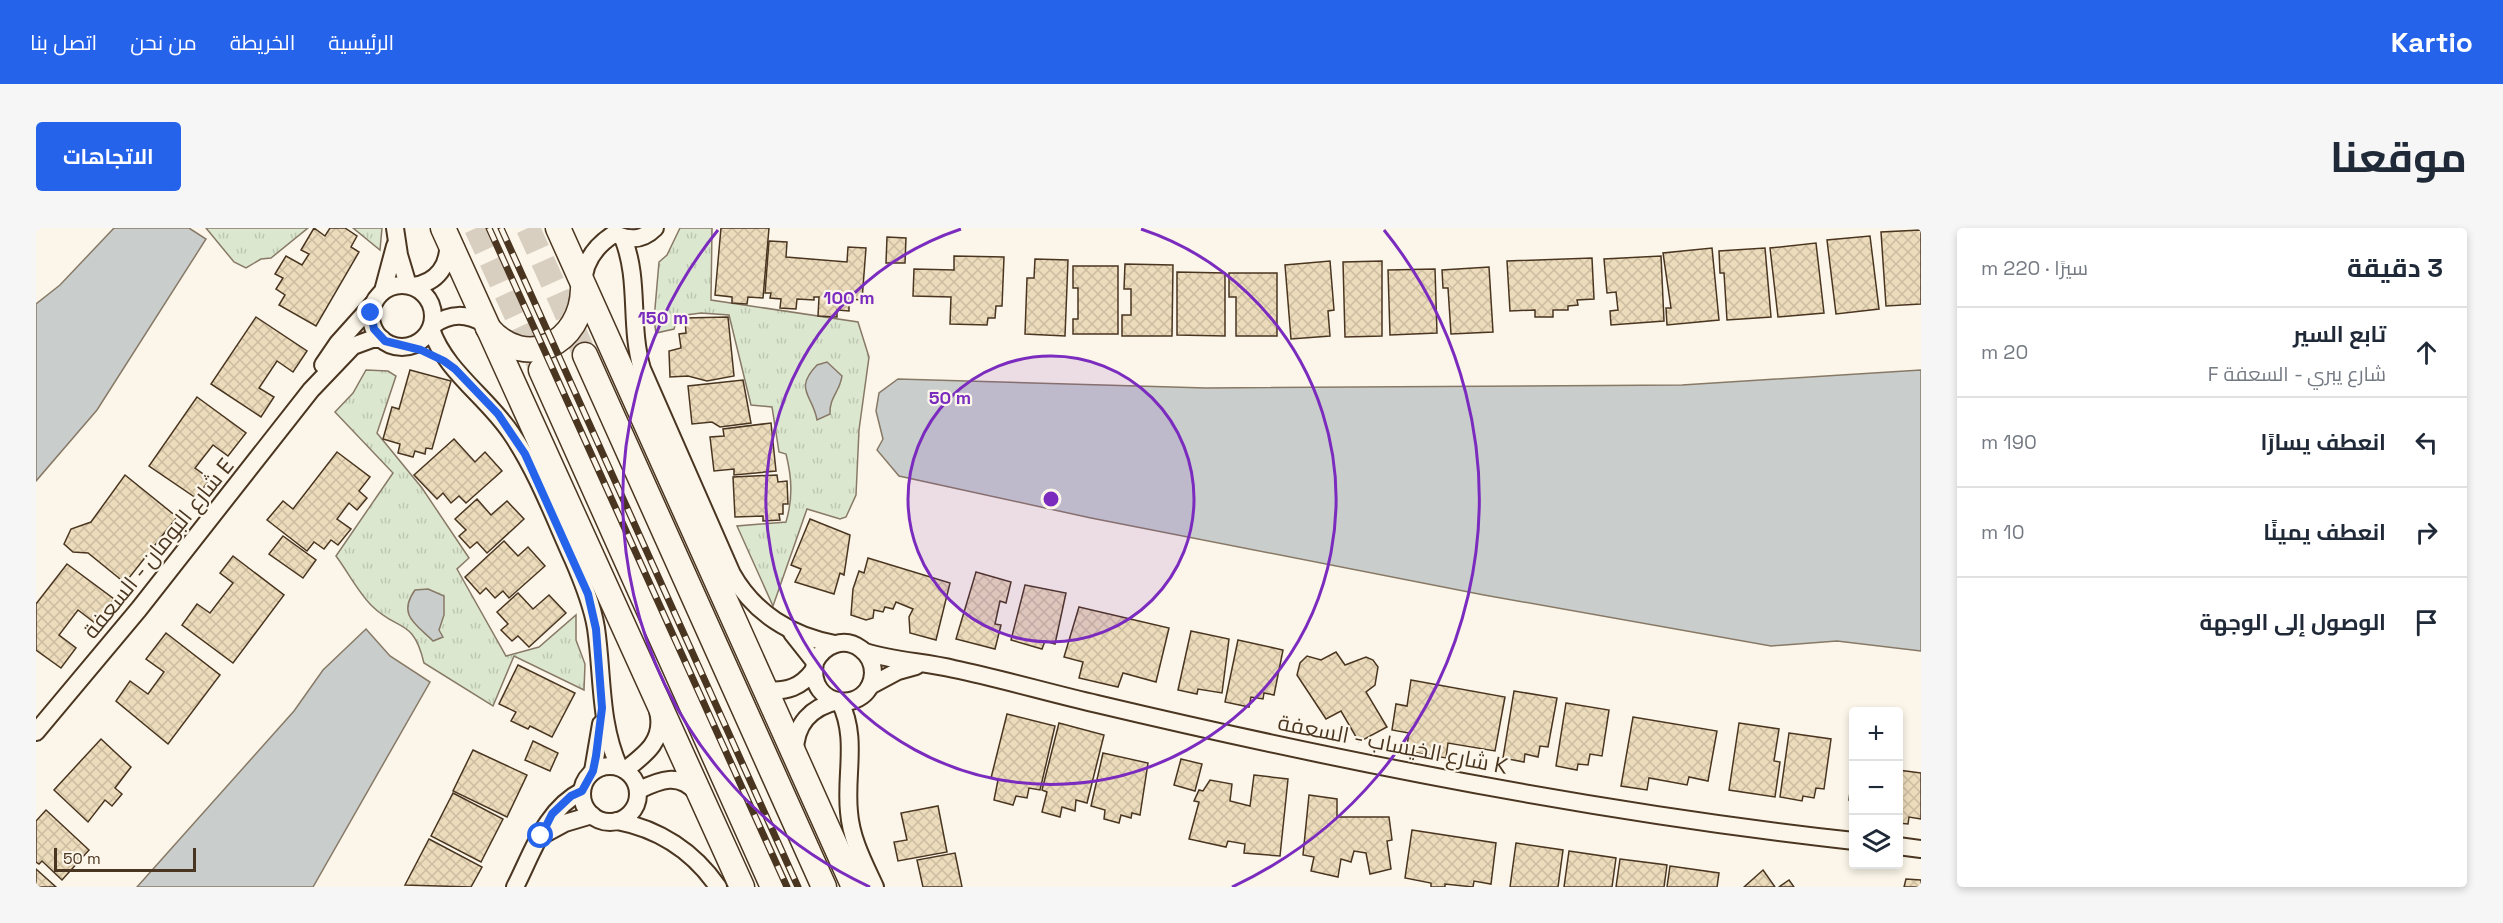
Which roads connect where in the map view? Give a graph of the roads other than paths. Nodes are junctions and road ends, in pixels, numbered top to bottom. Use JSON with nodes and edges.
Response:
{"nodes":[{"id":1,"x":558,"y":228,"type":"edge"},
{"id":2,"x":652,"y":231,"type":"edge"},
{"id":3,"x":447,"y":232,"type":"edge"},
{"id":4,"x":395,"y":234,"type":"edge"},
{"id":5,"x":615,"y":234,"type":"edge"},
{"id":6,"x":633,"y":281,"type":"junction"},
{"id":7,"x":410,"y":286,"type":"junction"},
{"id":8,"x":583,"y":290,"type":"junction"},
{"id":9,"x":378,"y":298,"type":"junction"},
{"id":10,"x":485,"y":324,"type":"junction"},
{"id":11,"x":431,"y":327,"type":"junction"},
{"id":12,"x":382,"y":339,"type":"junction"},
{"id":13,"x":408,"y":346,"type":"junction"},
{"id":14,"x":585,"y":355,"type":"tunnel mouth"},
{"id":15,"x":455,"y":369,"type":"junction"},
{"id":16,"x":541,"y":370,"type":"tunnel mouth"},
{"id":17,"x":311,"y":390,"type":"junction"},
{"id":18,"x":787,"y":628,"type":"junction"},
{"id":19,"x":835,"y":644,"type":"junction"},
{"id":20,"x":865,"y":651,"type":"junction"},
{"id":21,"x":928,"y":665,"type":"junction"},
{"id":22,"x":814,"y":666,"type":"junction"},
{"id":23,"x":869,"y":688,"type":"junction"},
{"id":24,"x":766,"y":690,"type":"junction"},
{"id":25,"x":654,"y":693,"type":"junction"},
{"id":26,"x":839,"y":702,"type":"junction"},
{"id":27,"x":602,"y":708,"type":"junction"},
{"id":28,"x":36,"y":732,"type":"edge"},
{"id":29,"x":851,"y":744,"type":"junction"},
{"id":30,"x":795,"y":753,"type":"junction"},
{"id":31,"x":622,"y":768,"type":"junction"},
{"id":32,"x":593,"y":771,"type":"junction"},
{"id":33,"x":582,"y":791,"type":"junction"},
{"id":34,"x":697,"y":793,"type":"junction"},
{"id":35,"x":638,"y":795,"type":"junction"},
{"id":36,"x":592,"y":815,"type":"junction"},
{"id":37,"x":617,"y":821,"type":"junction"},
{"id":38,"x":541,"y":836,"type":"junction"},
{"id":39,"x":1849,"y":841,"type":"edge"},
{"id":40,"x":675,"y":844,"type":"junction"},
{"id":41,"x":1903,"y":847,"type":"edge"},
{"id":42,"x":1921,"y":849,"type":"edge"},
{"id":43,"x":515,"y":887,"type":"edge"},
{"id":44,"x":718,"y":887,"type":"edge"},
{"id":45,"x":742,"y":887,"type":"edge"},
{"id":46,"x":773,"y":887,"type":"edge"},
{"id":47,"x":824,"y":887,"type":"edge"},
{"id":48,"x":854,"y":887,"type":"edge"},
{"id":49,"x":875,"y":887,"type":"edge"}],
"edges":[{"from":1,"to":8,"type":"street"},
{"from":2,"to":5,"type":"street"},
{"from":2,"to":6,"type":"street"},
{"from":3,"to":7,"type":"street"},
{"from":3,"to":10,"type":"street"},
{"from":4,"to":7,"type":"street"},
{"from":4,"to":9,"type":"street"},
{"from":5,"to":6,"type":"street"},
{"from":5,"to":8,"type":"street"},
{"from":6,"to":18,"type":"street"},
{"from":7,"to":9,"type":"street"},
{"from":7,"to":11,"type":"street"},
{"from":8,"to":10,"type":"street"},
{"from":8,"to":24,"type":"street"},
{"from":9,"to":12,"type":"street"},
{"from":9,"to":17,"type":"street","name":"شارع البومان - السعفة E"},
{"from":10,"to":11,"type":"street"},
{"from":10,"to":25,"type":"street"},
{"from":11,"to":13,"type":"street"},
{"from":11,"to":15,"type":"street"},
{"from":12,"to":13,"type":"street"},
{"from":12,"to":17,"type":"street","name":"شارع البومان - السعفة E"},
{"from":13,"to":15,"type":"street"},
{"from":14,"to":47,"type":"street"},
{"from":15,"to":27,"type":"street"},
{"from":16,"to":46,"type":"street"},
{"from":17,"to":28,"type":"street","name":"شارع البومان - السعفة E"},
{"from":18,"to":19,"type":"street"},
{"from":18,"to":22,"type":"street"},
{"from":19,"to":20,"type":"street"},
{"from":19,"to":22,"type":"street"},
{"from":20,"to":21,"type":"street","name":"شارع الخيساب - السعفة K"},
{"from":20,"to":23,"type":"street"},
{"from":21,"to":23,"type":"street","name":"شارع الخيساب - السعفة K"},
{"from":21,"to":39,"type":"street","name":"شارع الخيساب - السعفة K"},
{"from":22,"to":24,"type":"street"},
{"from":22,"to":26,"type":"street"},
{"from":23,"to":26,"type":"street"},
{"from":23,"to":29,"type":"street"},
{"from":24,"to":30,"type":"street"},
{"from":25,"to":31,"type":"street"},
{"from":25,"to":34,"type":"street"},
{"from":26,"to":29,"type":"street"},
{"from":26,"to":30,"type":"street"},
{"from":27,"to":31,"type":"street"},
{"from":27,"to":32,"type":"street"},
{"from":29,"to":49,"type":"street"},
{"from":30,"to":48,"type":"street"},
{"from":31,"to":32,"type":"street"},
{"from":31,"to":35,"type":"street"},
{"from":32,"to":33,"type":"street"},
{"from":33,"to":36,"type":"street"},
{"from":33,"to":38,"type":"street"},
{"from":34,"to":35,"type":"street"},
{"from":34,"to":45,"type":"street"},
{"from":35,"to":37,"type":"street"},
{"from":35,"to":40,"type":"street"},
{"from":36,"to":37,"type":"street"},
{"from":36,"to":38,"type":"street"},
{"from":37,"to":40,"type":"street"},
{"from":38,"to":43,"type":"street"},
{"from":40,"to":44,"type":"street"},
{"from":41,"to":42,"type":"street"}]}
